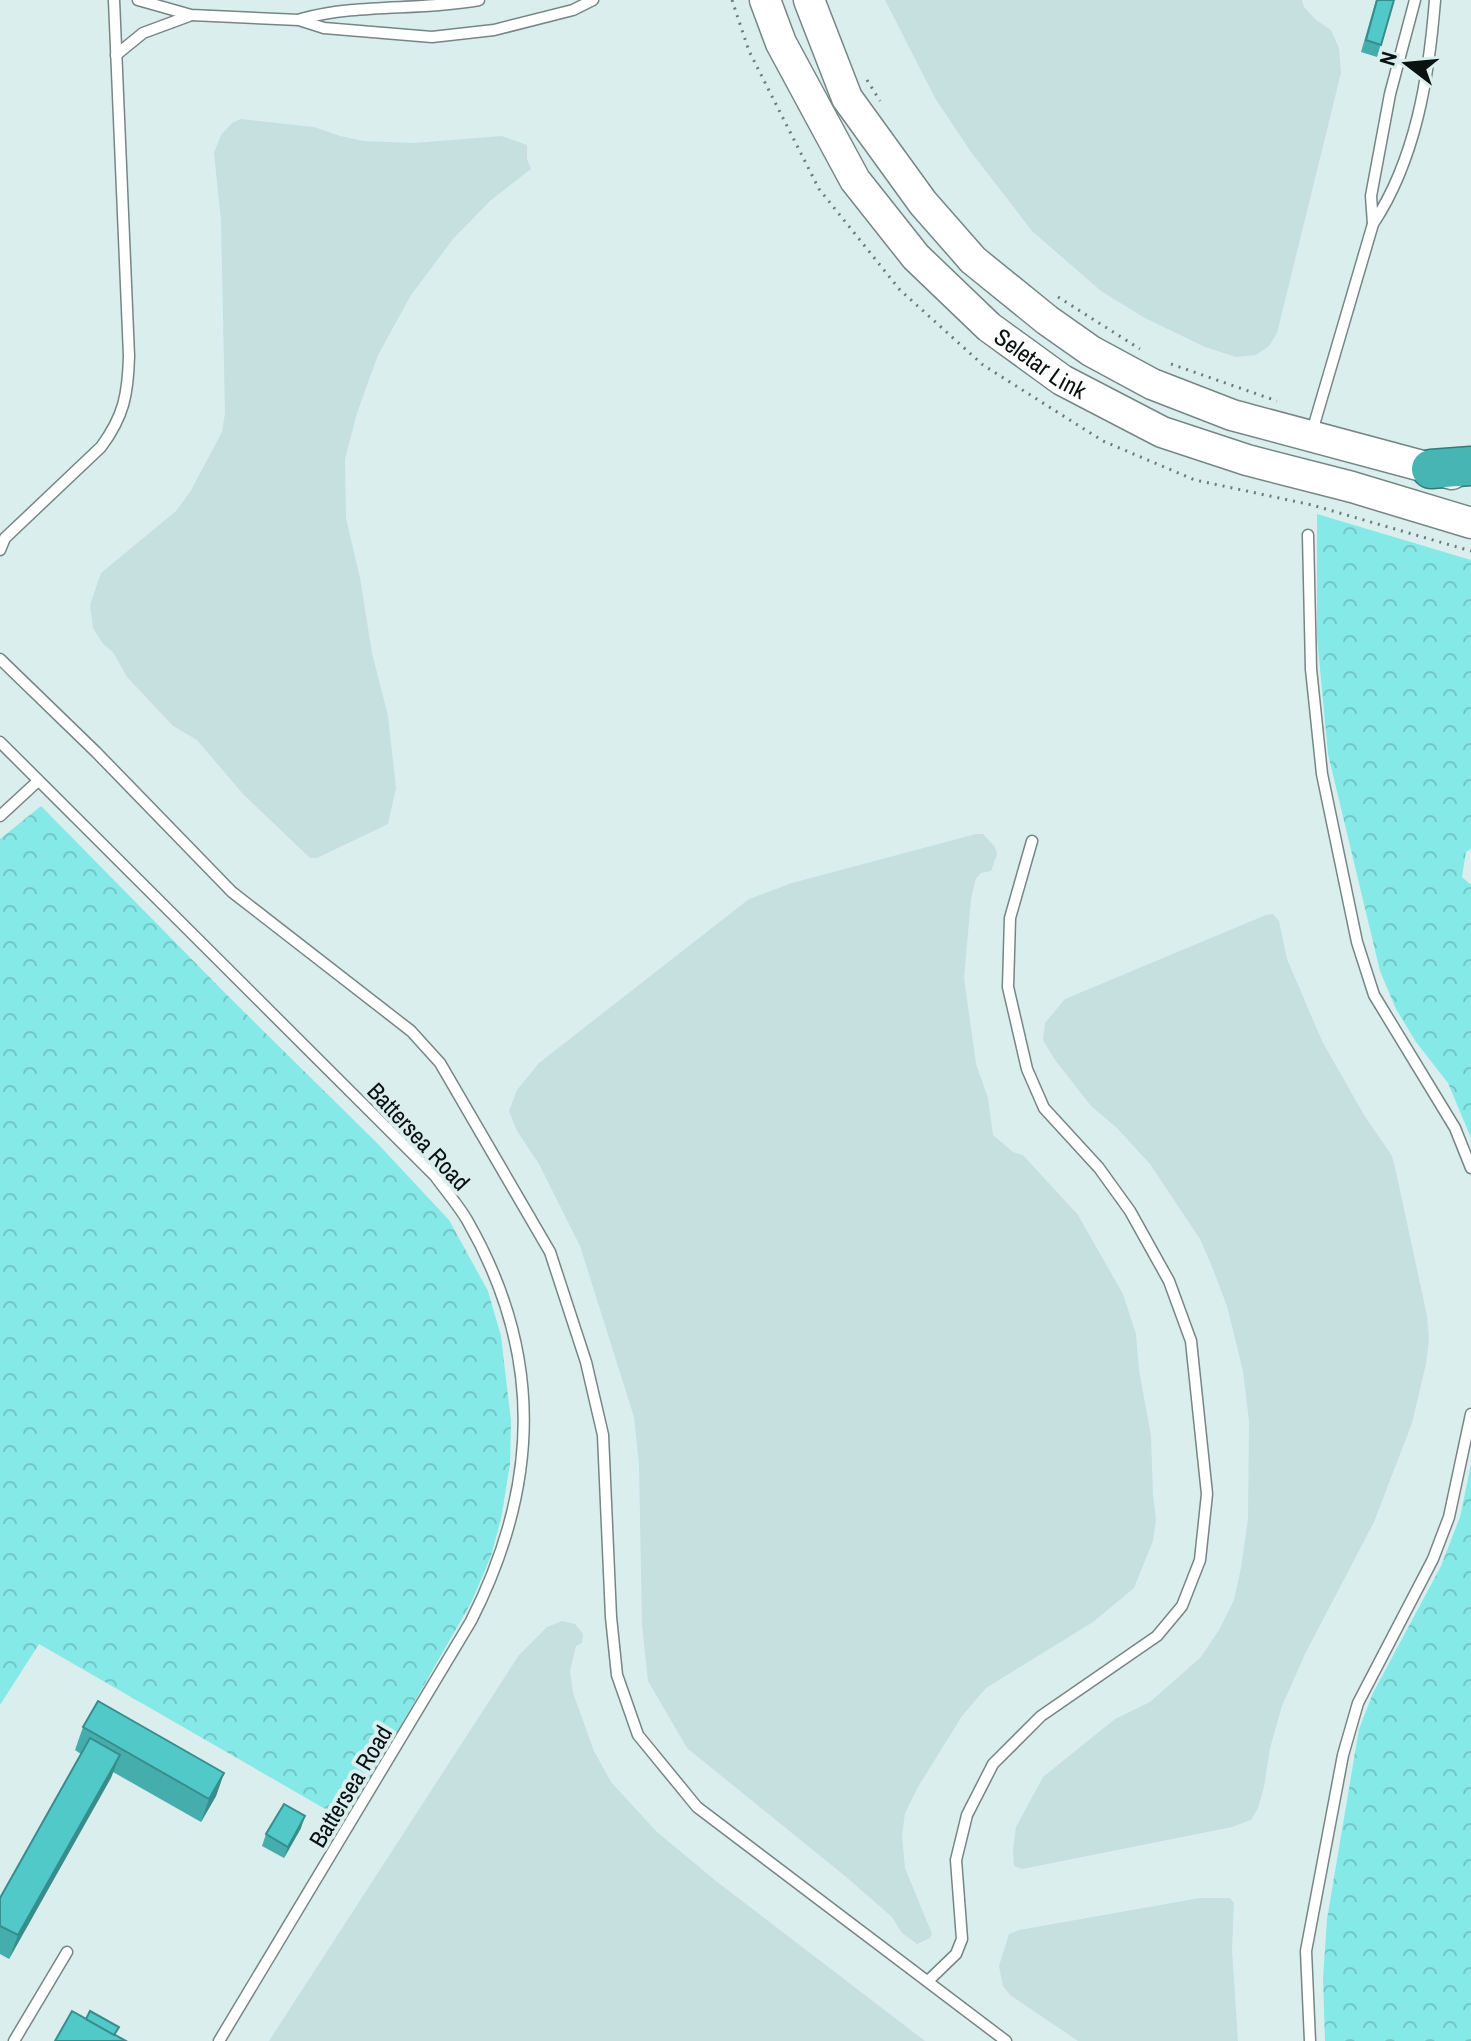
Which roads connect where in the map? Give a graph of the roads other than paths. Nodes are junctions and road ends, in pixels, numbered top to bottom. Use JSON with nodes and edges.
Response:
{"nodes":[{"id":1,"x":114,"y":0,"type":"edge"},
{"id":2,"x":138,"y":0,"type":"edge"},
{"id":3,"x":479,"y":0,"type":"edge"},
{"id":4,"x":593,"y":0,"type":"edge"},
{"id":5,"x":765,"y":0,"type":"edge"},
{"id":6,"x":809,"y":0,"type":"edge"},
{"id":7,"x":1415,"y":0,"type":"edge"},
{"id":8,"x":1435,"y":0,"type":"edge"},
{"id":9,"x":191,"y":15,"type":"junction"},
{"id":10,"x":299,"y":20,"type":"junction"},
{"id":11,"x":116,"y":55,"type":"junction"},
{"id":12,"x":1373,"y":224,"type":"junction"},
{"id":13,"x":1314,"y":426,"type":"junction"},
{"id":14,"x":1471,"y":466,"type":"edge"},
{"id":15,"x":1431,"y":469,"type":"junction"},
{"id":16,"x":1471,"y":479,"type":"edge"},
{"id":17,"x":1328,"y":481,"type":"junction"},
{"id":18,"x":1471,"y":523,"type":"edge"},
{"id":19,"x":1308,"y":535,"type":"dead end"},
{"id":20,"x":0,"y":550,"type":"edge"},
{"id":21,"x":0,"y":659,"type":"edge"},
{"id":22,"x":0,"y":742,"type":"edge"},
{"id":23,"x":38,"y":781,"type":"junction"},
{"id":24,"x":0,"y":816,"type":"edge"},
{"id":25,"x":1032,"y":841,"type":"dead end"},
{"id":26,"x":1471,"y":1168,"type":"edge"},
{"id":27,"x":1471,"y":1414,"type":"edge"},
{"id":28,"x":67,"y":1952,"type":"dead end"},
{"id":29,"x":928,"y":1981,"type":"junction"},
{"id":30,"x":14,"y":2041,"type":"edge"},
{"id":31,"x":219,"y":2041,"type":"edge"},
{"id":32,"x":1006,"y":2041,"type":"edge"},
{"id":33,"x":1310,"y":2041,"type":"edge"}],
"edges":[{"from":1,"to":11,"type":"lane"},
{"from":2,"to":9,"type":"lane"},
{"from":3,"to":10,"type":"lane"},
{"from":4,"to":10,"type":"lane"},
{"from":5,"to":17,"type":"main road","name":"Seletar Link"},
{"from":6,"to":13,"type":"main road","name":"Seletar Link"},
{"from":7,"to":12,"type":"lane"},
{"from":8,"to":12,"type":"lane"},
{"from":9,"to":10,"type":"lane"},
{"from":9,"to":11,"type":"lane"},
{"from":11,"to":20,"type":"lane"},
{"from":12,"to":13,"type":"lane"},
{"from":13,"to":15,"type":"main road","name":"Seletar Link"},
{"from":13,"to":17,"type":"main road"},
{"from":14,"to":15,"type":"highway"},
{"from":15,"to":16,"type":"main road","name":"Seletar Link"},
{"from":17,"to":18,"type":"main road","name":"Seletar Link"},
{"from":19,"to":26,"type":"lane"},
{"from":21,"to":29,"type":"lane"},
{"from":22,"to":23,"type":"lane","name":"Battersea Road"},
{"from":23,"to":24,"type":"lane"},
{"from":23,"to":31,"type":"lane","name":"Battersea Road"},
{"from":25,"to":29,"type":"lane"},
{"from":27,"to":33,"type":"lane"},
{"from":28,"to":30,"type":"lane"},
{"from":29,"to":32,"type":"lane"}]}
